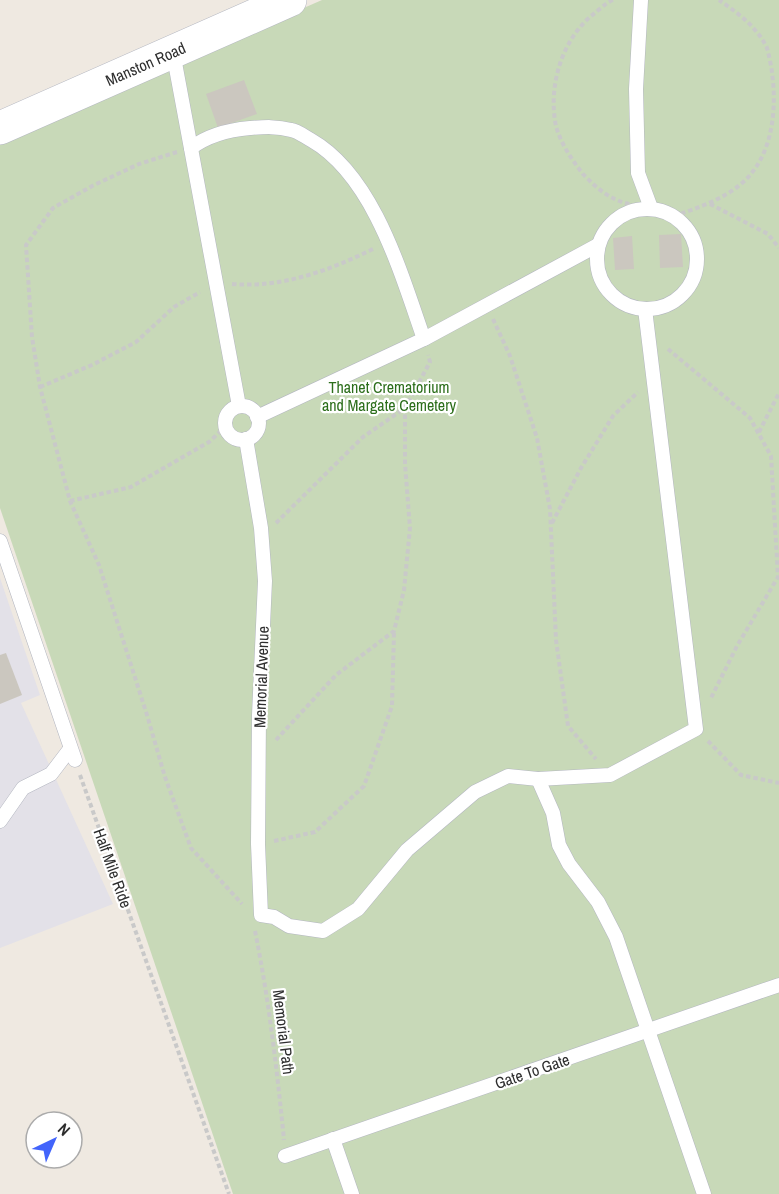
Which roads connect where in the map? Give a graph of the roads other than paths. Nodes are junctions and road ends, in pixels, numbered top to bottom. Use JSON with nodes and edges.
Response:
{"nodes":[{"id":1,"x":290,"y":0,"type":"edge"},
{"id":2,"x":641,"y":0,"type":"edge"},
{"id":3,"x":173,"y":52,"type":"junction"},
{"id":4,"x":0,"y":128,"type":"edge"},
{"id":5,"x":191,"y":148,"type":"junction"},
{"id":6,"x":651,"y":208,"type":"junction"},
{"id":7,"x":598,"y":245,"type":"junction"},
{"id":8,"x":645,"y":309,"type":"junction"},
{"id":9,"x":424,"y":339,"type":"junction"},
{"id":10,"x":239,"y":406,"type":"junction"},
{"id":11,"x":257,"y":417,"type":"junction"},
{"id":12,"x":246,"y":439,"type":"junction"},
{"id":13,"x":0,"y":541,"type":"edge"},
{"id":14,"x":538,"y":779,"type":"junction"},
{"id":15,"x":0,"y":821,"type":"edge"},
{"id":16,"x":779,"y":985,"type":"edge"},
{"id":17,"x":649,"y":1031,"type":"junction"},
{"id":18,"x":333,"y":1139,"type":"junction"},
{"id":19,"x":285,"y":1156,"type":"road end"},
{"id":20,"x":352,"y":1194,"type":"edge"},
{"id":21,"x":704,"y":1194,"type":"edge"}],
"edges":[{"from":1,"to":3,"type":"street","name":"Manston Road"},
{"from":2,"to":6,"type":"lane"},
{"from":3,"to":4,"type":"street","name":"Manston Road"},
{"from":3,"to":5,"type":"lane"},
{"from":5,"to":9,"type":"lane"},
{"from":5,"to":10,"type":"lane"},
{"from":6,"to":7,"type":"lane"},
{"from":6,"to":8,"type":"lane"},
{"from":7,"to":8,"type":"lane"},
{"from":7,"to":9,"type":"lane"},
{"from":8,"to":14,"type":"lane"},
{"from":9,"to":11,"type":"lane"},
{"from":10,"to":11,"type":"lane"},
{"from":10,"to":12,"type":"lane"},
{"from":11,"to":12,"type":"lane"},
{"from":12,"to":14,"type":"lane","name":"Memorial Avenue"},
{"from":13,"to":15,"type":"lane"},
{"from":14,"to":17,"type":"lane"},
{"from":16,"to":17,"type":"lane","name":"Gate To Gate"},
{"from":17,"to":18,"type":"lane","name":"Gate To Gate"},
{"from":17,"to":21,"type":"lane"},
{"from":18,"to":19,"type":"lane","name":"Gate To Gate"},
{"from":18,"to":20,"type":"lane"}]}
